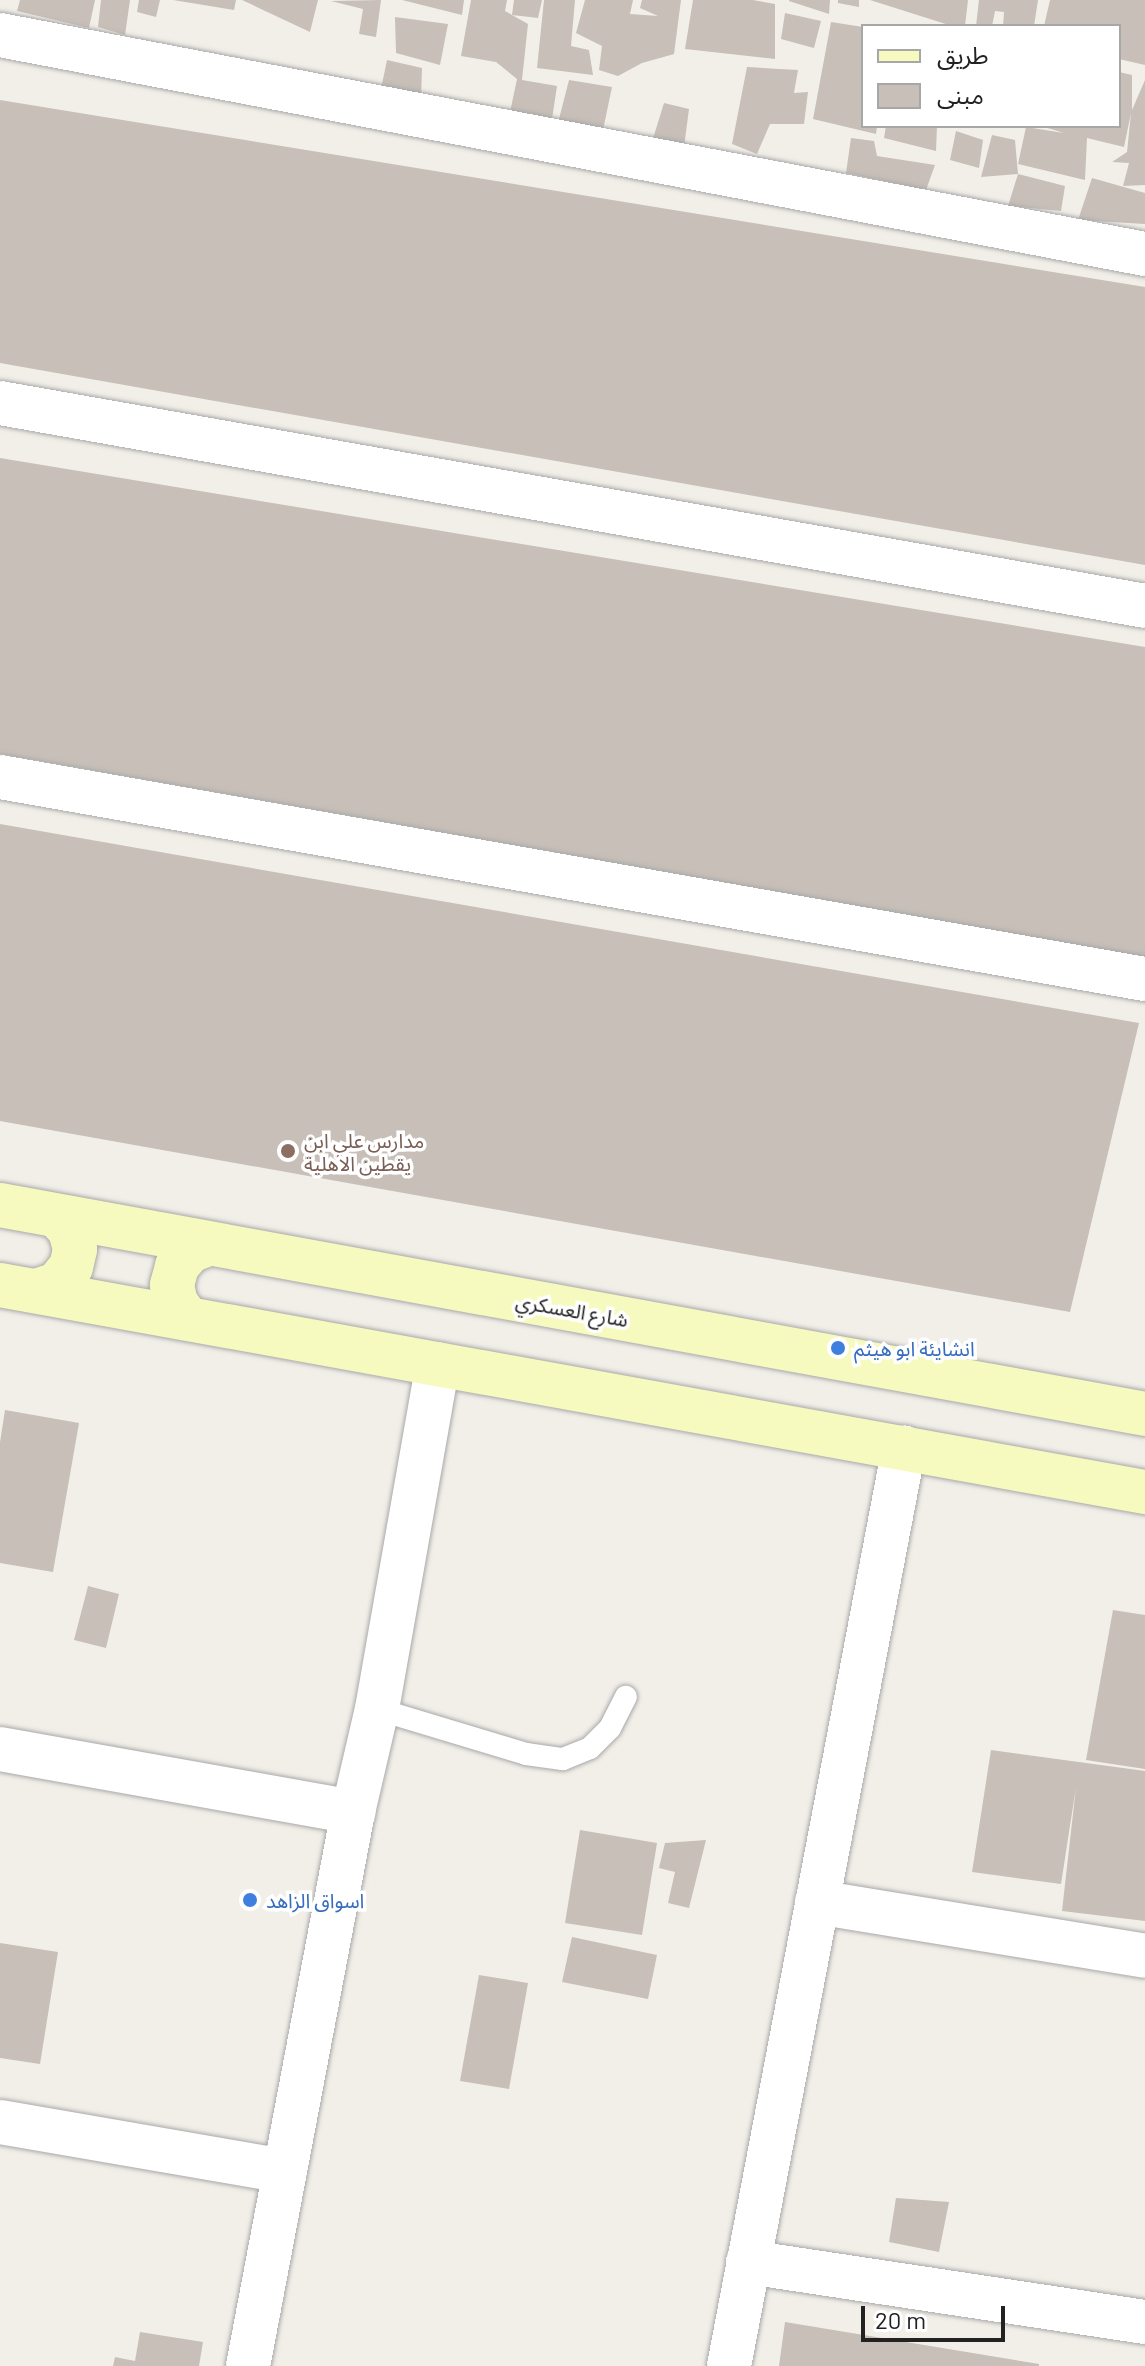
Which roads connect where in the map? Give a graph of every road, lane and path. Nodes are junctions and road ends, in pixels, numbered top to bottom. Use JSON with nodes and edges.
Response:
{"nodes":[{"id":1,"x":0,"y":35,"type":"edge"},
{"id":2,"x":1145,"y":254,"type":"edge"},
{"id":3,"x":0,"y":403,"type":"edge"},
{"id":4,"x":1145,"y":606,"type":"edge"},
{"id":5,"x":0,"y":777,"type":"edge"},
{"id":6,"x":1145,"y":979,"type":"edge"},
{"id":7,"x":0,"y":1205,"type":"edge"},
{"id":8,"x":57,"y":1216,"type":"junction"},
{"id":9,"x":208,"y":1244,"type":"junction"},
{"id":10,"x":18,"y":1288,"type":"edge"},
{"id":11,"x":187,"y":1318,"type":"junction"},
{"id":12,"x":438,"y":1364,"type":"junction"},
{"id":13,"x":1145,"y":1414,"type":"edge"},
{"id":14,"x":904,"y":1448,"type":"junction"},
{"id":15,"x":1145,"y":1492,"type":"edge"},
{"id":16,"x":626,"y":1697,"type":"dead end"},
{"id":17,"x":377,"y":1709,"type":"junction"},
{"id":18,"x":0,"y":1749,"type":"edge"},
{"id":19,"x":353,"y":1812,"type":"junction"},
{"id":20,"x":817,"y":1902,"type":"junction"},
{"id":21,"x":1145,"y":1956,"type":"edge"},
{"id":22,"x":0,"y":2122,"type":"edge"},
{"id":23,"x":285,"y":2171,"type":"junction"},
{"id":24,"x":748,"y":2262,"type":"junction"},
{"id":25,"x":1145,"y":2322,"type":"edge"},
{"id":26,"x":248,"y":2366,"type":"edge"},
{"id":27,"x":729,"y":2366,"type":"edge"}],
"edges":[{"from":1,"to":2,"type":"street"},
{"from":3,"to":4,"type":"street"},
{"from":5,"to":6,"type":"street"},
{"from":7,"to":8,"type":"main road","name":"شارع العسكري"},
{"from":8,"to":9,"type":"main road","name":"شارع العسكري"},
{"from":8,"to":10,"type":"main road"},
{"from":9,"to":11,"type":"main road"},
{"from":9,"to":13,"type":"main road","name":"شارع العسكري"},
{"from":10,"to":11,"type":"main road"},
{"from":11,"to":12,"type":"main road"},
{"from":12,"to":14,"type":"main road"},
{"from":12,"to":17,"type":"street"},
{"from":14,"to":15,"type":"main road"},
{"from":14,"to":20,"type":"street"},
{"from":16,"to":17,"type":"lane"},
{"from":17,"to":19,"type":"street"},
{"from":18,"to":19,"type":"street"},
{"from":19,"to":23,"type":"street"},
{"from":20,"to":21,"type":"street"},
{"from":20,"to":24,"type":"street"},
{"from":22,"to":23,"type":"street"},
{"from":23,"to":26,"type":"street"},
{"from":24,"to":25,"type":"street"},
{"from":24,"to":27,"type":"street"}]}
